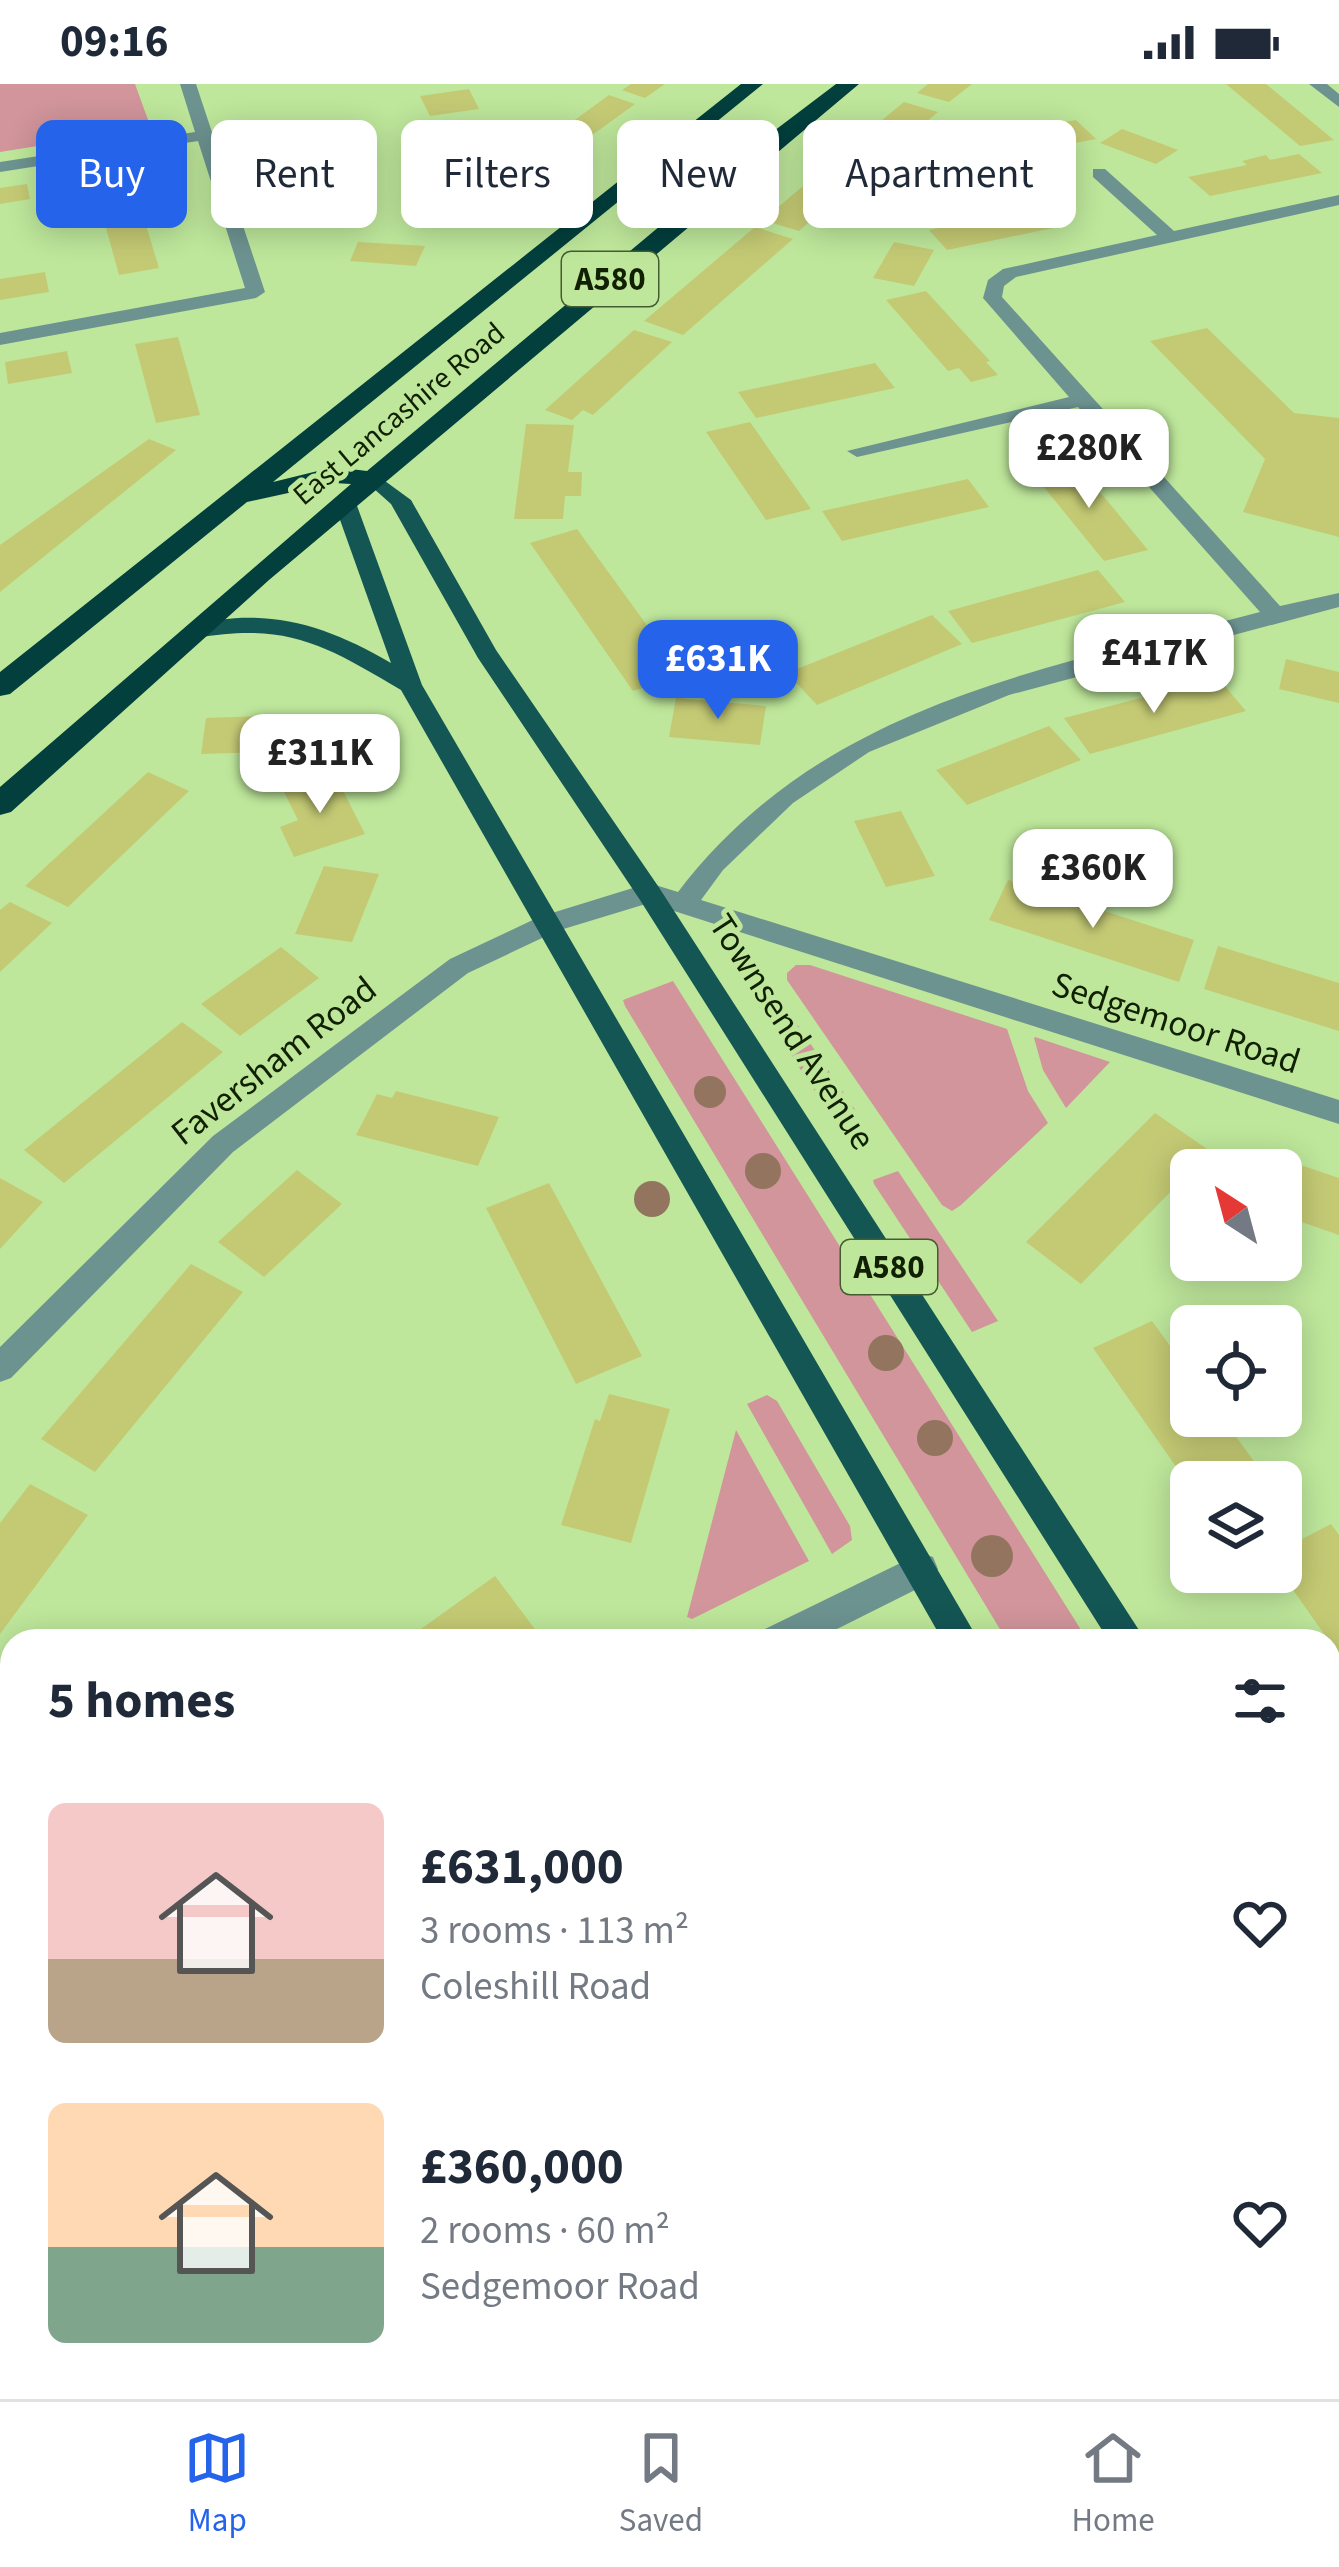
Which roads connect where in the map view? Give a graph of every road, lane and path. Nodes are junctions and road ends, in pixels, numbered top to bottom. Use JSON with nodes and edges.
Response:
{"nodes":[{"id":1,"x":188,"y":84,"type":"edge"},
{"id":2,"x":753,"y":84,"type":"edge"},
{"id":3,"x":849,"y":84,"type":"edge"},
{"id":4,"x":1317,"y":84,"type":"edge"},
{"id":5,"x":1339,"y":102,"type":"edge"},
{"id":6,"x":207,"y":135,"type":"junction"},
{"id":7,"x":0,"y":166,"type":"edge"},
{"id":8,"x":1100,"y":173,"type":"dead end"},
{"id":9,"x":1339,"y":200,"type":"edge"},
{"id":10,"x":1171,"y":238,"type":"junction"},
{"id":11,"x":0,"y":339,"type":"edge"},
{"id":12,"x":1081,"y":400,"type":"junction"},
{"id":13,"x":329,"y":421,"type":"junction"},
{"id":14,"x":857,"y":451,"type":"dead end"},
{"id":15,"x":334,"y":475,"type":"junction"},
{"id":16,"x":374,"y":479,"type":"junction"},
{"id":17,"x":233,"y":500,"type":"junction"},
{"id":18,"x":345,"y":503,"type":"junction"},
{"id":19,"x":1339,"y":600,"type":"edge"},
{"id":20,"x":1276,"y":615,"type":"junction"},
{"id":21,"x":196,"y":631,"type":"junction"},
{"id":22,"x":410,"y":685,"type":"junction"},
{"id":23,"x":0,"y":686,"type":"edge"},
{"id":24,"x":0,"y":804,"type":"edge"},
{"id":25,"x":649,"y":893,"type":"junction"},
{"id":26,"x":683,"y":904,"type":"junction"},
{"id":27,"x":548,"y":925,"type":"junction"},
{"id":28,"x":1339,"y":1112,"type":"edge"},
{"id":29,"x":0,"y":1368,"type":"edge"},
{"id":30,"x":921,"y":1569,"type":"junction"},
{"id":31,"x":801,"y":1629,"type":"edge"},
{"id":32,"x":955,"y":1629,"type":"edge"},
{"id":33,"x":1121,"y":1629,"type":"edge"}],
"edges":[{"from":1,"to":6,"type":"street"},
{"from":2,"to":13,"type":"highway","name":"East Lancashire Road","number":"A580"},
{"from":3,"to":16,"type":"highway","name":"East Lancashire Road","number":"A580"},
{"from":4,"to":5,"type":"street"},
{"from":6,"to":7,"type":"street"},
{"from":6,"to":11,"type":"street"},
{"from":8,"to":10,"type":"street"},
{"from":9,"to":10,"type":"street"},
{"from":10,"to":12,"type":"street"},
{"from":12,"to":14,"type":"street"},
{"from":12,"to":20,"type":"street"},
{"from":13,"to":15,"type":"highway"},
{"from":13,"to":17,"type":"highway","name":"East Lancashire Road","number":"A580"},
{"from":15,"to":16,"type":"highway"},
{"from":15,"to":17,"type":"highway"},
{"from":15,"to":18,"type":"highway"},
{"from":16,"to":18,"type":"highway","name":"East Lancashire Road","number":"A580"},
{"from":16,"to":25,"type":"main road","name":"Townsend Avenue","number":"A580"},
{"from":17,"to":23,"type":"highway","name":"East Lancashire Road","number":"A580"},
{"from":18,"to":21,"type":"highway","name":"East Lancashire Road","number":"A580"},
{"from":18,"to":22,"type":"main road"},
{"from":19,"to":20,"type":"street"},
{"from":20,"to":26,"type":"street"},
{"from":21,"to":22,"type":"main road"},
{"from":21,"to":24,"type":"highway","name":"East Lancashire Road","number":"A580"},
{"from":22,"to":27,"type":"main road"},
{"from":25,"to":26,"type":"street","name":"Sedgemoor Road"},
{"from":25,"to":27,"type":"street","name":"Faversham Road"},
{"from":25,"to":33,"type":"main road","name":"Townsend Avenue","number":"A580"},
{"from":26,"to":28,"type":"street","name":"Sedgemoor Road"},
{"from":27,"to":29,"type":"street","name":"Faversham Road"},
{"from":27,"to":30,"type":"main road"},
{"from":30,"to":31,"type":"street"},
{"from":30,"to":32,"type":"main road"}]}
